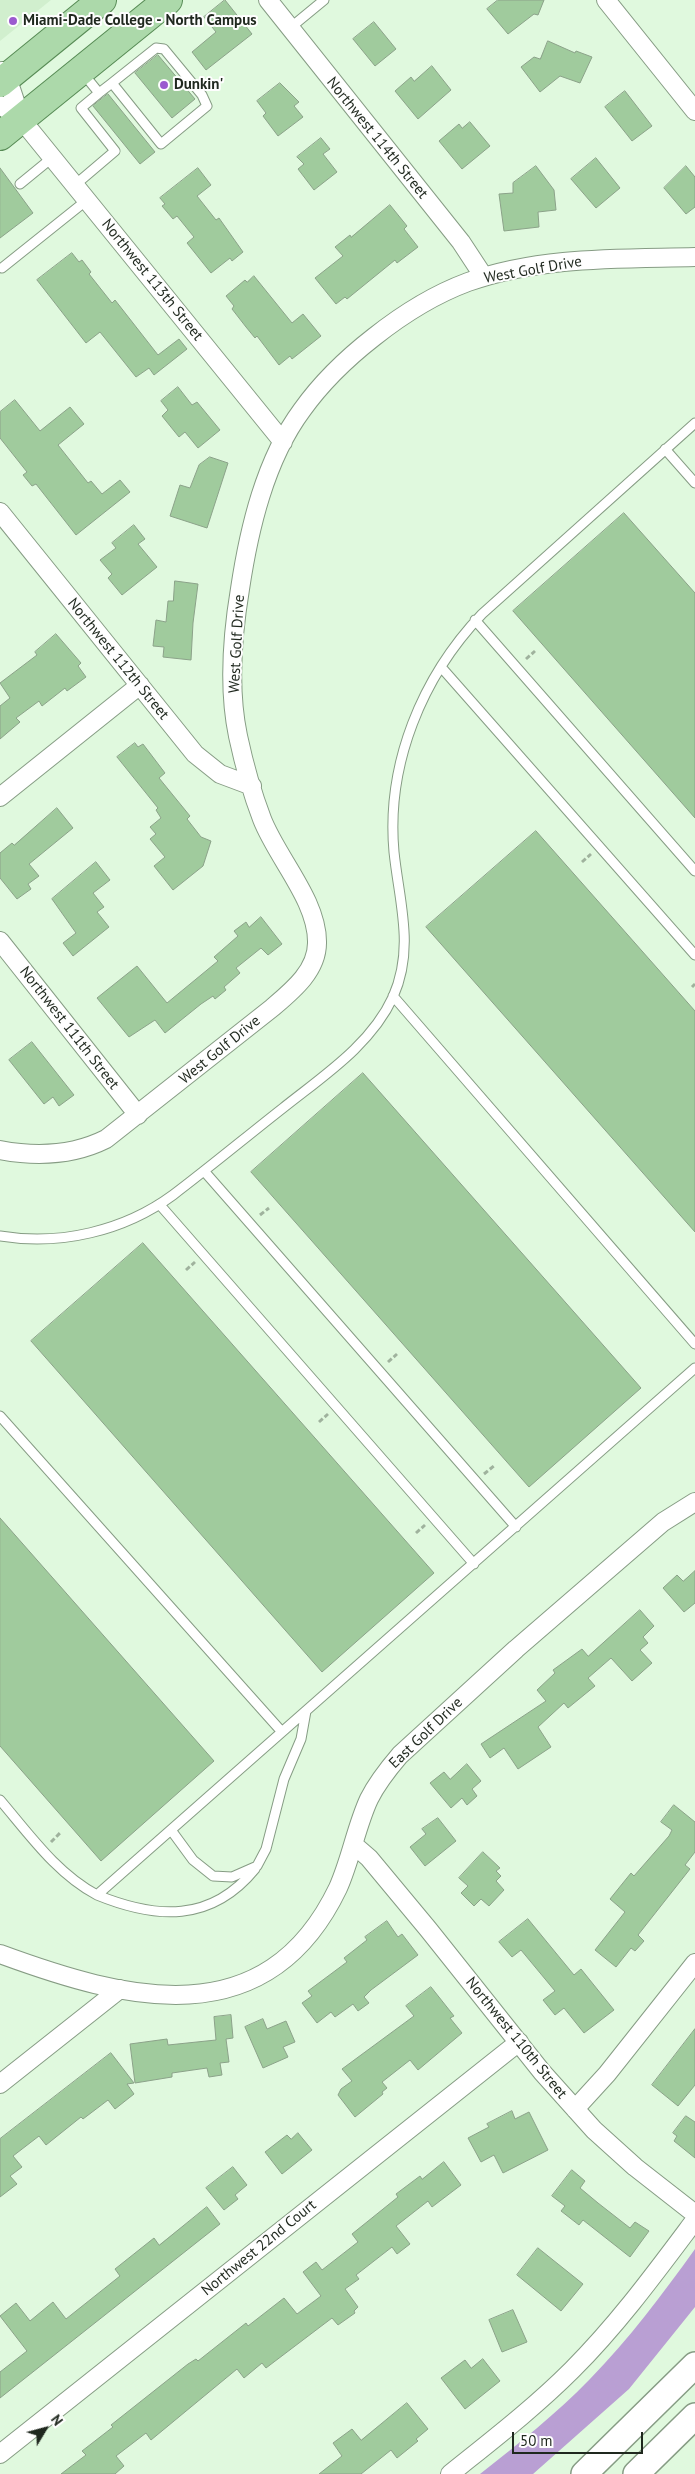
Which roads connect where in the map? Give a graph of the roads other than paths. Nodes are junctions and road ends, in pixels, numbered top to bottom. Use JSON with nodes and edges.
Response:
{"nodes":[{"id":1,"x":102,"y":0,"type":"edge"},
{"id":2,"x":168,"y":0,"type":"edge"},
{"id":3,"x":268,"y":0,"type":"edge"},
{"id":4,"x":324,"y":0,"type":"edge"},
{"id":5,"x":606,"y":0,"type":"edge"},
{"id":6,"x":290,"y":28,"type":"junction"},
{"id":7,"x":81,"y":71,"type":"junction"},
{"id":8,"x":2,"y":76,"type":"edge"},
{"id":9,"x":112,"y":83,"type":"junction"},
{"id":10,"x":99,"y":93,"type":"junction"},
{"id":11,"x":695,"y":111,"type":"edge"},
{"id":12,"x":10,"y":112,"type":"edge"},
{"id":13,"x":0,"y":136,"type":"edge"},
{"id":14,"x":53,"y":158,"type":"junction"},
{"id":15,"x":20,"y":184,"type":"dead end"},
{"id":16,"x":75,"y":185,"type":"junction"},
{"id":17,"x":87,"y":200,"type":"junction"},
{"id":18,"x":695,"y":257,"type":"edge"},
{"id":19,"x":2,"y":268,"type":"dead end"},
{"id":20,"x":484,"y":277,"type":"junction"},
{"id":21,"x":695,"y":423,"type":"edge"},
{"id":22,"x":284,"y":442,"type":"junction"},
{"id":23,"x":665,"y":450,"type":"junction"},
{"id":24,"x":695,"y":483,"type":"edge"},
{"id":25,"x":0,"y":512,"type":"edge"},
{"id":26,"x":475,"y":620,"type":"junction"},
{"id":27,"x":441,"y":667,"type":"junction"},
{"id":28,"x":140,"y":685,"type":"junction"},
{"id":29,"x":252,"y":786,"type":"junction"},
{"id":30,"x":0,"y":796,"type":"edge"},
{"id":31,"x":695,"y":871,"type":"edge"},
{"id":32,"x":0,"y":941,"type":"edge"},
{"id":33,"x":695,"y":955,"type":"edge"},
{"id":34,"x":394,"y":996,"type":"junction"},
{"id":35,"x":138,"y":1115,"type":"junction"},
{"id":36,"x":0,"y":1150,"type":"edge"},
{"id":37,"x":204,"y":1171,"type":"junction"},
{"id":38,"x":160,"y":1205,"type":"junction"},
{"id":39,"x":0,"y":1236,"type":"edge"},
{"id":40,"x":695,"y":1344,"type":"edge"},
{"id":41,"x":695,"y":1368,"type":"edge"},
{"id":42,"x":0,"y":1416,"type":"edge"},
{"id":43,"x":695,"y":1502,"type":"edge"},
{"id":44,"x":516,"y":1527,"type":"junction"},
{"id":45,"x":474,"y":1564,"type":"junction"},
{"id":46,"x":306,"y":1711,"type":"junction"},
{"id":47,"x":282,"y":1732,"type":"junction"},
{"id":48,"x":0,"y":1800,"type":"edge"},
{"id":49,"x":171,"y":1830,"type":"junction"},
{"id":50,"x":354,"y":1845,"type":"junction"},
{"id":51,"x":257,"y":1866,"type":"junction"},
{"id":52,"x":97,"y":1895,"type":"junction"},
{"id":53,"x":0,"y":1954,"type":"edge"},
{"id":54,"x":695,"y":1963,"type":"edge"},
{"id":55,"x":120,"y":1989,"type":"junction"},
{"id":56,"x":519,"y":2042,"type":"junction"},
{"id":57,"x":0,"y":2084,"type":"edge"},
{"id":58,"x":575,"y":2109,"type":"junction"},
{"id":59,"x":695,"y":2214,"type":"edge"},
{"id":60,"x":695,"y":2220,"type":"edge"},
{"id":61,"x":695,"y":2365,"type":"edge"},
{"id":62,"x":695,"y":2416,"type":"edge"},
{"id":63,"x":0,"y":2454,"type":"edge"},
{"id":64,"x":450,"y":2474,"type":"edge"},
{"id":65,"x":584,"y":2474,"type":"edge"},
{"id":66,"x":636,"y":2474,"type":"edge"}],
"edges":[{"from":1,"to":8,"type":"main road"},
{"from":2,"to":7,"type":"main road"},
{"from":3,"to":6,"type":"street","name":"Northwest 114th Street"},
{"from":4,"to":6,"type":"lane"},
{"from":5,"to":11,"type":"street"},
{"from":6,"to":20,"type":"street","name":"Northwest 114th Street"},
{"from":7,"to":10,"type":"lane"},
{"from":7,"to":12,"type":"main road"},
{"from":8,"to":12,"type":"street","name":"Northwest 113th Street"},
{"from":9,"to":9,"type":"lane"},
{"from":9,"to":10,"type":"lane"},
{"from":10,"to":16,"type":"lane"},
{"from":12,"to":13,"type":"main road"},
{"from":12,"to":14,"type":"street","name":"Northwest 113th Street"},
{"from":14,"to":15,"type":"lane"},
{"from":14,"to":16,"type":"street","name":"Northwest 113th Street"},
{"from":16,"to":17,"type":"street","name":"Northwest 113th Street"},
{"from":17,"to":19,"type":"lane"},
{"from":17,"to":22,"type":"street","name":"Northwest 113th Street"},
{"from":18,"to":20,"type":"street","name":"West Golf Drive"},
{"from":20,"to":22,"type":"street","name":"West Golf Drive"},
{"from":21,"to":23,"type":"lane"},
{"from":22,"to":29,"type":"street","name":"West Golf Drive"},
{"from":23,"to":24,"type":"lane"},
{"from":23,"to":26,"type":"lane"},
{"from":25,"to":28,"type":"street","name":"Northwest 112th Street"},
{"from":26,"to":27,"type":"lane"},
{"from":26,"to":31,"type":"lane"},
{"from":27,"to":33,"type":"lane"},
{"from":27,"to":34,"type":"lane"},
{"from":28,"to":29,"type":"street","name":"Northwest 112th Street"},
{"from":28,"to":30,"type":"street"},
{"from":29,"to":35,"type":"street","name":"West Golf Drive"},
{"from":32,"to":35,"type":"street","name":"Northwest 111th Street"},
{"from":34,"to":37,"type":"lane"},
{"from":34,"to":40,"type":"lane"},
{"from":35,"to":36,"type":"street","name":"West Golf Drive"},
{"from":37,"to":38,"type":"lane"},
{"from":37,"to":44,"type":"lane"},
{"from":38,"to":39,"type":"lane"},
{"from":38,"to":45,"type":"lane"},
{"from":41,"to":44,"type":"lane"},
{"from":42,"to":47,"type":"lane"},
{"from":43,"to":50,"type":"street","name":"East Golf Drive"},
{"from":44,"to":45,"type":"lane"},
{"from":45,"to":46,"type":"lane"},
{"from":46,"to":47,"type":"lane"},
{"from":46,"to":51,"type":"lane"},
{"from":47,"to":49,"type":"lane"},
{"from":48,"to":52,"type":"lane"},
{"from":49,"to":51,"type":"lane"},
{"from":49,"to":52,"type":"lane"},
{"from":50,"to":55,"type":"street","name":"East Golf Drive"},
{"from":50,"to":56,"type":"street","name":"Northwest 110th Street"},
{"from":51,"to":52,"type":"lane"},
{"from":53,"to":55,"type":"street","name":"East Golf Drive"},
{"from":54,"to":58,"type":"street"},
{"from":55,"to":57,"type":"street"},
{"from":56,"to":58,"type":"street","name":"Northwest 110th Street"},
{"from":56,"to":63,"type":"street","name":"Northwest 22nd Court"},
{"from":58,"to":59,"type":"street","name":"Northwest 110th Street"},
{"from":60,"to":64,"type":"street"},
{"from":61,"to":65,"type":"main road"},
{"from":62,"to":66,"type":"main road"}]}
